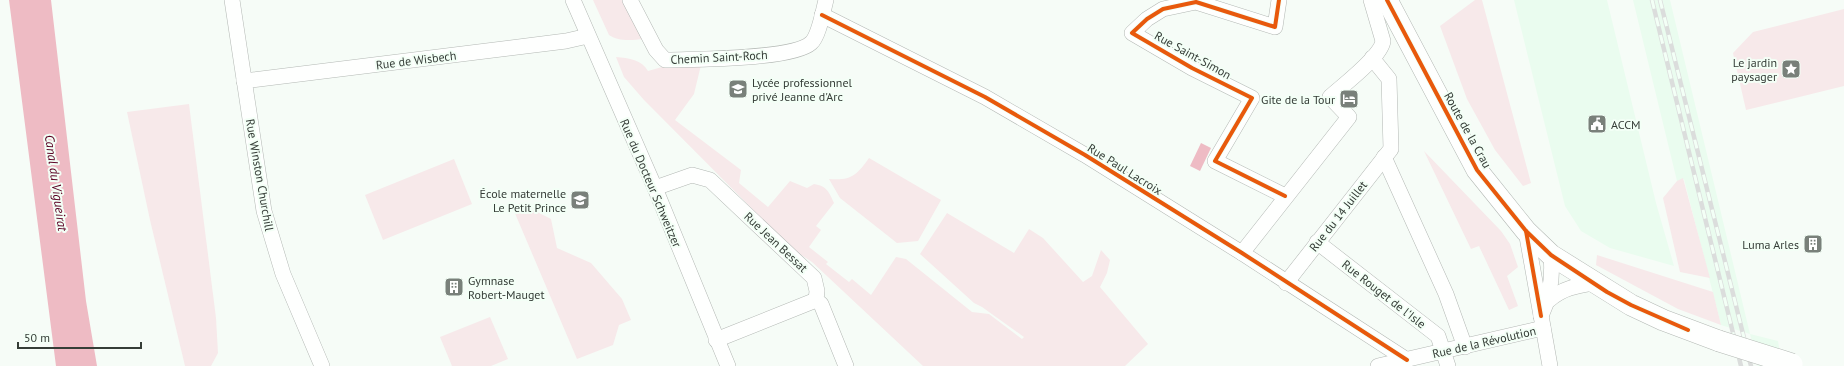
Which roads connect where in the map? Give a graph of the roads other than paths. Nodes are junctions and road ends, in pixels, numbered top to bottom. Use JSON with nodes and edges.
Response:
{"nodes":[{"id":1,"x":232,"y":0,"type":"edge"},
{"id":2,"x":573,"y":0,"type":"edge"},
{"id":3,"x":630,"y":0,"type":"edge"},
{"id":4,"x":826,"y":0,"type":"edge"},
{"id":5,"x":1279,"y":0,"type":"edge"},
{"id":6,"x":1371,"y":0,"type":"edge"},
{"id":7,"x":1387,"y":0,"type":"edge"},
{"id":8,"x":822,"y":15,"type":"junction"},
{"id":9,"x":588,"y":36,"type":"junction"},
{"id":10,"x":1372,"y":58,"type":"junction"},
{"id":11,"x":244,"y":81,"type":"junction"},
{"id":12,"x":1387,"y":153,"type":"junction"},
{"id":13,"x":655,"y":188,"type":"junction"},
{"id":14,"x":1285,"y":196,"type":"junction"},
{"id":15,"x":1526,"y":231,"type":"junction"},
{"id":16,"x":1317,"y":242,"type":"junction"},
{"id":17,"x":1242,"y":253,"type":"junction"},
{"id":18,"x":1552,"y":255,"type":"junction"},
{"id":19,"x":1286,"y":283,"type":"junction"},
{"id":20,"x":1594,"y":283,"type":"junction"},
{"id":21,"x":816,"y":300,"type":"junction"},
{"id":22,"x":1549,"y":300,"type":"junction"},
{"id":23,"x":1542,"y":322,"type":"junction"},
{"id":24,"x":716,"y":340,"type":"junction"},
{"id":25,"x":1464,"y":347,"type":"junction"},
{"id":26,"x":1446,"y":359,"type":"edge"},
{"id":27,"x":1407,"y":360,"type":"junction"},
{"id":28,"x":1795,"y":365,"type":"edge"},
{"id":29,"x":322,"y":366,"type":"edge"},
{"id":30,"x":728,"y":366,"type":"edge"},
{"id":31,"x":846,"y":366,"type":"edge"},
{"id":32,"x":1378,"y":366,"type":"edge"},
{"id":33,"x":1550,"y":366,"type":"edge"}],
"edges":[{"from":1,"to":11,"type":"street","name":"Rue Winston Churchill"},
{"from":2,"to":9,"type":"street","name":"Rue du Docteur Schweitzer"},
{"from":3,"to":8,"type":"street","name":"Chemin Saint-Roch"},
{"from":4,"to":8,"type":"street","name":"Chemin Saint-Roch"},
{"from":5,"to":14,"type":"street","name":"Rue Saint-Simon"},
{"from":6,"to":10,"type":"street"},
{"from":7,"to":15,"type":"main road","name":"Route de la Crau"},
{"from":8,"to":17,"type":"street","name":"Rue Paul Lacroix"},
{"from":9,"to":11,"type":"street","name":"Rue de Wisbech"},
{"from":9,"to":13,"type":"street","name":"Rue du Docteur Schweitzer"},
{"from":10,"to":12,"type":"street"},
{"from":10,"to":14,"type":"street"},
{"from":11,"to":29,"type":"street","name":"Rue Winston Churchill"},
{"from":12,"to":16,"type":"street","name":"Rue du 14 Juillet"},
{"from":12,"to":25,"type":"street"},
{"from":13,"to":21,"type":"street","name":"Rue Jean Bessat"},
{"from":13,"to":24,"type":"street","name":"Rue du Docteur Schweitzer"},
{"from":14,"to":17,"type":"street"},
{"from":15,"to":18,"type":"main road","name":"Route de la Crau"},
{"from":15,"to":23,"type":"street"},
{"from":16,"to":19,"type":"street","name":"Rue du 14 Juillet"},
{"from":16,"to":26,"type":"street","name":"Rue Rouget de l'Isle"},
{"from":17,"to":19,"type":"street","name":"Rue Paul Lacroix"},
{"from":18,"to":20,"type":"main road","name":"Route de la Crau"},
{"from":18,"to":22,"type":"street"},
{"from":19,"to":27,"type":"street","name":"Rue Paul Lacroix"},
{"from":20,"to":22,"type":"street"},
{"from":20,"to":28,"type":"main road","name":"Route de la Crau","bridge":true},
{"from":21,"to":24,"type":"street"},
{"from":21,"to":31,"type":"street","name":"Rue Jean Bessat"},
{"from":22,"to":23,"type":"street"},
{"from":23,"to":25,"type":"street","name":"Rue de la Révolution"},
{"from":23,"to":33,"type":"street"},
{"from":24,"to":30,"type":"street","name":"Rue du Docteur Schweitzer"},
{"from":25,"to":26,"type":"street","name":"Rue de la Révolution"},
{"from":26,"to":27,"type":"street","name":"Rue de la Révolution"},
{"from":27,"to":32,"type":"street","name":"Rue de la Révolution"}]}
